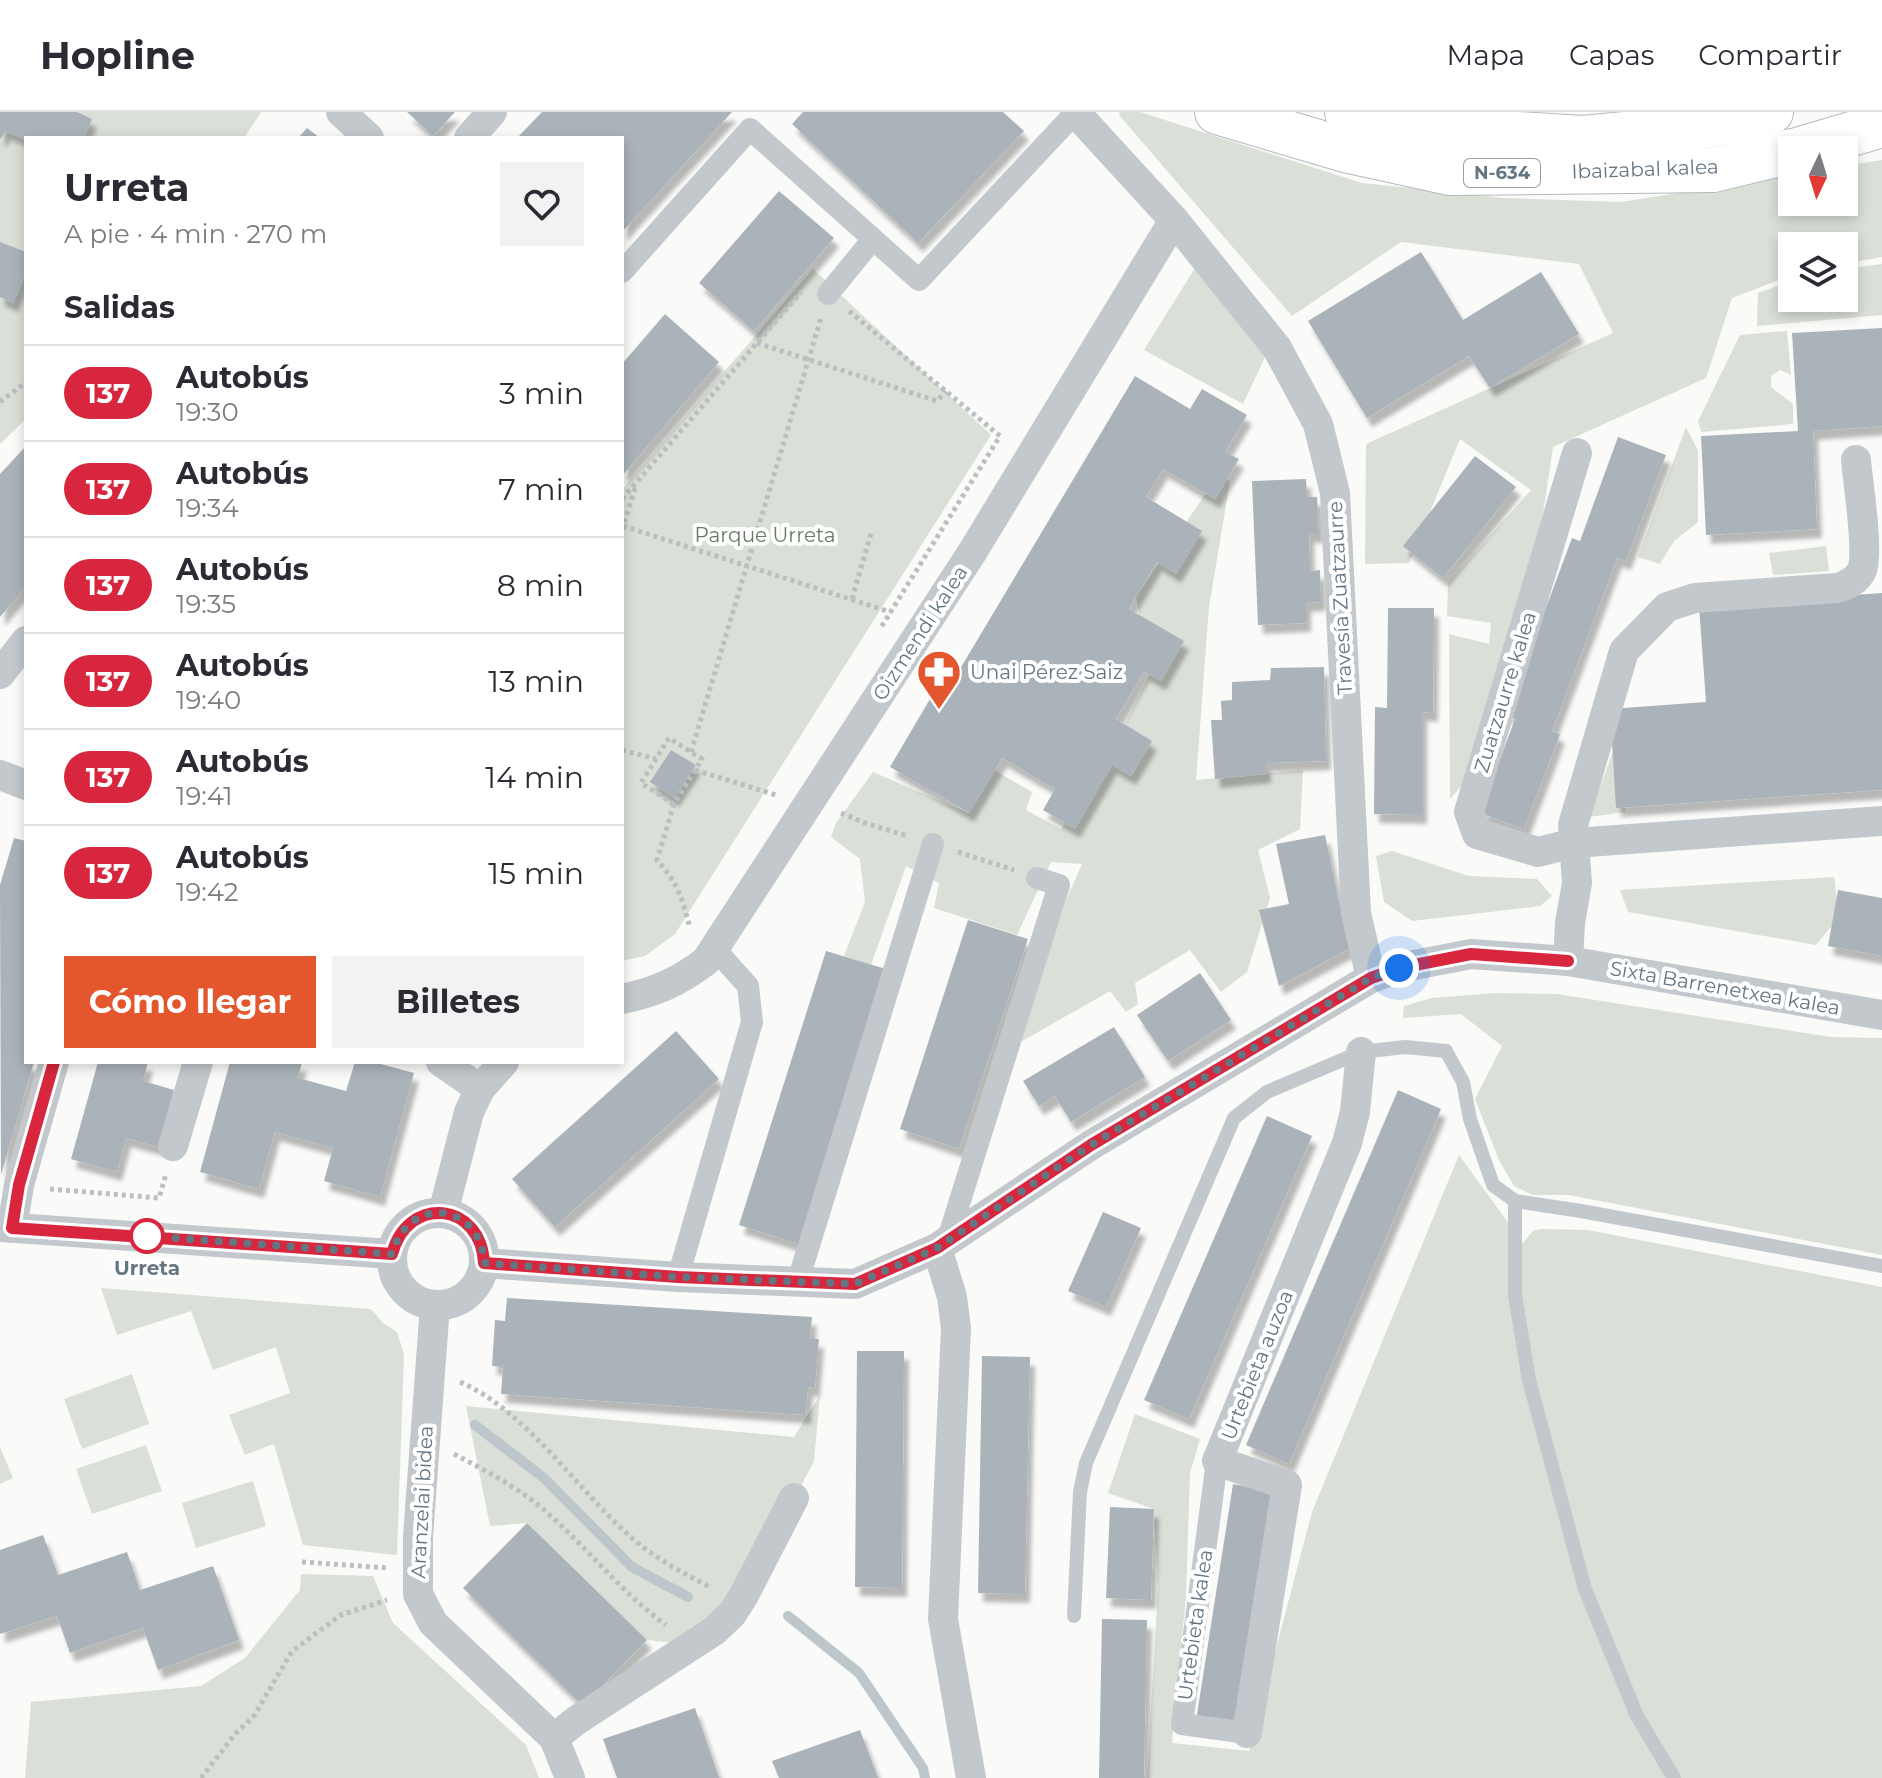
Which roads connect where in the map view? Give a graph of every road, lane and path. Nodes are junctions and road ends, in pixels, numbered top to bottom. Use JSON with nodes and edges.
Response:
{"nodes":[{"id":1,"x":341,"y":112,"type":"edge"},
{"id":2,"x":492,"y":112,"type":"edge"},
{"id":3,"x":1075,"y":112,"type":"edge"},
{"id":4,"x":1217,"y":112,"type":"edge"},
{"id":5,"x":1347,"y":112,"type":"edge"},
{"id":6,"x":1771,"y":112,"type":"edge"},
{"id":7,"x":1882,"y":125,"type":"edge"},
{"id":8,"x":367,"y":136,"type":"edge"},
{"id":9,"x":471,"y":136,"type":"edge"},
{"id":10,"x":1845,"y":136,"type":"edge"},
{"id":11,"x":1778,"y":155,"type":"edge"},
{"id":12,"x":1174,"y":220,"type":"junction"},
{"id":13,"x":873,"y":239,"type":"junction"},
{"id":14,"x":624,"y":270,"type":"edge"},
{"id":15,"x":828,"y":294,"type":"junction"},
{"id":16,"x":757,"y":343,"type":"junction"},
{"id":17,"x":808,"y":360,"type":"junction"},
{"id":18,"x":24,"y":384,"type":"edge"},
{"id":19,"x":946,"y":391,"type":"junction"},
{"id":20,"x":0,"y":402,"type":"edge"},
{"id":21,"x":1577,"y":453,"type":"dead end"},
{"id":22,"x":1856,"y":460,"type":"dead end"},
{"id":23,"x":637,"y":481,"type":"junction"},
{"id":24,"x":624,"y":497,"type":"edge"},
{"id":25,"x":624,"y":525,"type":"edge"},
{"id":26,"x":624,"y":528,"type":"edge"},
{"id":27,"x":872,"y":530,"type":"dead end"},
{"id":28,"x":747,"y":566,"type":"junction"},
{"id":29,"x":852,"y":599,"type":"junction"},
{"id":30,"x":890,"y":612,"type":"junction"},
{"id":31,"x":875,"y":637,"type":"dead end"},
{"id":32,"x":24,"y":644,"type":"edge"},
{"id":33,"x":0,"y":674,"type":"edge"},
{"id":34,"x":624,"y":751,"type":"edge"},
{"id":35,"x":691,"y":752,"type":"junction"},
{"id":36,"x":656,"y":759,"type":"junction"},
{"id":37,"x":695,"y":770,"type":"junction"},
{"id":38,"x":0,"y":775,"type":"edge"},
{"id":39,"x":24,"y":784,"type":"edge"},
{"id":40,"x":782,"y":786,"type":"dead end"},
{"id":41,"x":777,"y":795,"type":"junction"},
{"id":42,"x":674,"y":804,"type":"junction"},
{"id":43,"x":769,"y":808,"type":"dead end"},
{"id":44,"x":1882,"y":821,"type":"edge"},
{"id":45,"x":865,"y":823,"type":"dead end"},
{"id":46,"x":909,"y":837,"type":"dead end"},
{"id":47,"x":1574,"y":843,"type":"junction"},
{"id":48,"x":933,"y":844,"type":"dead end"},
{"id":49,"x":959,"y":852,"type":"dead end"},
{"id":50,"x":1037,"y":878,"type":"joint"},
{"id":51,"x":699,"y":920,"type":"dead end"},
{"id":52,"x":715,"y":949,"type":"junction"},
{"id":53,"x":1568,"y":950,"type":"junction"},
{"id":54,"x":1371,"y":978,"type":"junction"},
{"id":55,"x":624,"y":999,"type":"edge"},
{"id":56,"x":1882,"y":1015,"type":"edge"},
{"id":57,"x":1361,"y":1052,"type":"junction"},
{"id":58,"x":53,"y":1064,"type":"edge"},
{"id":59,"x":197,"y":1064,"type":"edge"},
{"id":60,"x":444,"y":1064,"type":"edge"},
{"id":61,"x":502,"y":1064,"type":"edge"},
{"id":62,"x":480,"y":1089,"type":"junction"},
{"id":63,"x":173,"y":1146,"type":"dead end"},
{"id":64,"x":19,"y":1185,"type":"junction"},
{"id":65,"x":159,"y":1198,"type":"dead end"},
{"id":66,"x":1515,"y":1201,"type":"junction"},
{"id":67,"x":443,"y":1213,"type":"junction"},
{"id":68,"x":6,"y":1227,"type":"edge"},
{"id":69,"x":942,"y":1245,"type":"junction"},
{"id":70,"x":392,"y":1254,"type":"junction"},
{"id":71,"x":484,"y":1263,"type":"junction"},
{"id":72,"x":1882,"y":1266,"type":"edge"},
{"id":73,"x":678,"y":1277,"type":"junction"},
{"id":74,"x":798,"y":1281,"type":"junction"},
{"id":75,"x":435,"y":1305,"type":"junction"},
{"id":76,"x":430,"y":1369,"type":"junction"},
{"id":77,"x":425,"y":1438,"type":"junction"},
{"id":78,"x":1217,"y":1461,"type":"junction"},
{"id":79,"x":794,"y":1498,"type":"dead end"},
{"id":80,"x":302,"y":1562,"type":"dead end"},
{"id":81,"x":418,"y":1582,"type":"junction"},
{"id":82,"x":739,"y":1603,"type":"junction"},
{"id":83,"x":1074,"y":1616,"type":"dead end"},
{"id":84,"x":691,"y":1645,"type":"junction"},
{"id":85,"x":1247,"y":1733,"type":"joint"},
{"id":86,"x":554,"y":1738,"type":"junction"},
{"id":87,"x":201,"y":1778,"type":"edge"},
{"id":88,"x":570,"y":1778,"type":"edge"},
{"id":89,"x":971,"y":1778,"type":"edge"},
{"id":90,"x":1674,"y":1778,"type":"edge"}],
"edges":[{"from":1,"to":8,"type":"street"},
{"from":2,"to":9,"type":"street"},
{"from":3,"to":12,"type":"street","name":"Travesía Zuatzaurre"},
{"from":3,"to":13,"type":"street"},
{"from":4,"to":11,"type":"highway","name":"Ibaizabal kalea","number":"N-634"},
{"from":5,"to":6,"type":"highway","name":"Ibaizabal kalea","number":"N-634"},
{"from":7,"to":10,"type":"highway","name":"Ibaizabal kalea","number":"N-634"},
{"from":12,"to":52,"type":"street","name":"Oizmendi kalea"},
{"from":12,"to":54,"type":"street","name":"Travesía Zuatzaurre"},
{"from":13,"to":14,"type":"street"},
{"from":13,"to":15,"type":"street"},
{"from":15,"to":16,"type":"path"},
{"from":15,"to":17,"type":"path"},
{"from":15,"to":19,"type":"path"},
{"from":16,"to":17,"type":"path"},
{"from":16,"to":23,"type":"path"},
{"from":17,"to":19,"type":"path"},
{"from":17,"to":28,"type":"path"},
{"from":18,"to":20,"type":"path"},
{"from":19,"to":30,"type":"path"},
{"from":21,"to":47,"type":"street","name":"Zuatzaurre kalea"},
{"from":22,"to":47,"type":"street"},
{"from":23,"to":24,"type":"path"},
{"from":23,"to":25,"type":"path"},
{"from":26,"to":28,"type":"path"},
{"from":27,"to":29,"type":"path"},
{"from":28,"to":29,"type":"path"},
{"from":28,"to":35,"type":"path"},
{"from":29,"to":30,"type":"path"},
{"from":30,"to":31,"type":"path"},
{"from":32,"to":33,"type":"street"},
{"from":34,"to":36,"type":"path"},
{"from":35,"to":36,"type":"path"},
{"from":35,"to":37,"type":"path"},
{"from":36,"to":42,"type":"path"},
{"from":37,"to":41,"type":"path"},
{"from":37,"to":42,"type":"path"},
{"from":38,"to":39,"type":"street"},
{"from":40,"to":41,"type":"path"},
{"from":41,"to":43,"type":"path"},
{"from":42,"to":51,"type":"path"},
{"from":44,"to":47,"type":"street","name":"Zuatzaurre kalea"},
{"from":45,"to":46,"type":"path"},
{"from":47,"to":53,"type":"street"},
{"from":48,"to":74,"type":"street"},
{"from":49,"to":50,"type":"path"},
{"from":50,"to":69,"type":"street"},
{"from":52,"to":55,"type":"street","name":"Oizmendi kalea"},
{"from":52,"to":73,"type":"street"},
{"from":53,"to":54,"type":"street"},
{"from":53,"to":56,"type":"street","name":"Sixta Barrenetxea kalea"},
{"from":54,"to":69,"type":"street"},
{"from":57,"to":66,"type":"lane"},
{"from":57,"to":78,"type":"street","name":"Urtebieta auzoa"},
{"from":57,"to":83,"type":"lane"},
{"from":58,"to":64,"type":"street"},
{"from":59,"to":63,"type":"street"},
{"from":60,"to":62,"type":"street"},
{"from":61,"to":62,"type":"street"},
{"from":62,"to":67,"type":"street"},
{"from":64,"to":65,"type":"path"},
{"from":64,"to":68,"type":"street"},
{"from":66,"to":72,"type":"lane"},
{"from":66,"to":90,"type":"lane"},
{"from":67,"to":70,"type":"street"},
{"from":67,"to":71,"type":"street"},
{"from":68,"to":70,"type":"street"},
{"from":69,"to":74,"type":"street"},
{"from":69,"to":89,"type":"street"},
{"from":70,"to":75,"type":"street"},
{"from":71,"to":73,"type":"street"},
{"from":71,"to":75,"type":"street"},
{"from":73,"to":74,"type":"street"},
{"from":75,"to":76,"type":"street","name":"Aranzelai bidea"},
{"from":76,"to":77,"type":"street","name":"Aranzelai bidea"},
{"from":76,"to":82,"type":"path"},
{"from":77,"to":81,"type":"street","name":"Aranzelai bidea"},
{"from":77,"to":84,"type":"path"},
{"from":78,"to":85,"type":"street","name":"Urtebieta auzoa"},
{"from":78,"to":85,"type":"street","name":"Urtebieta kalea"},
{"from":79,"to":82,"type":"street"},
{"from":80,"to":81,"type":"path"},
{"from":81,"to":86,"type":"street","name":"Aranzelai bidea"},
{"from":81,"to":87,"type":"path"},
{"from":82,"to":84,"type":"street"},
{"from":84,"to":86,"type":"street"},
{"from":86,"to":88,"type":"street","name":"Aranzelai bidea"}]}
